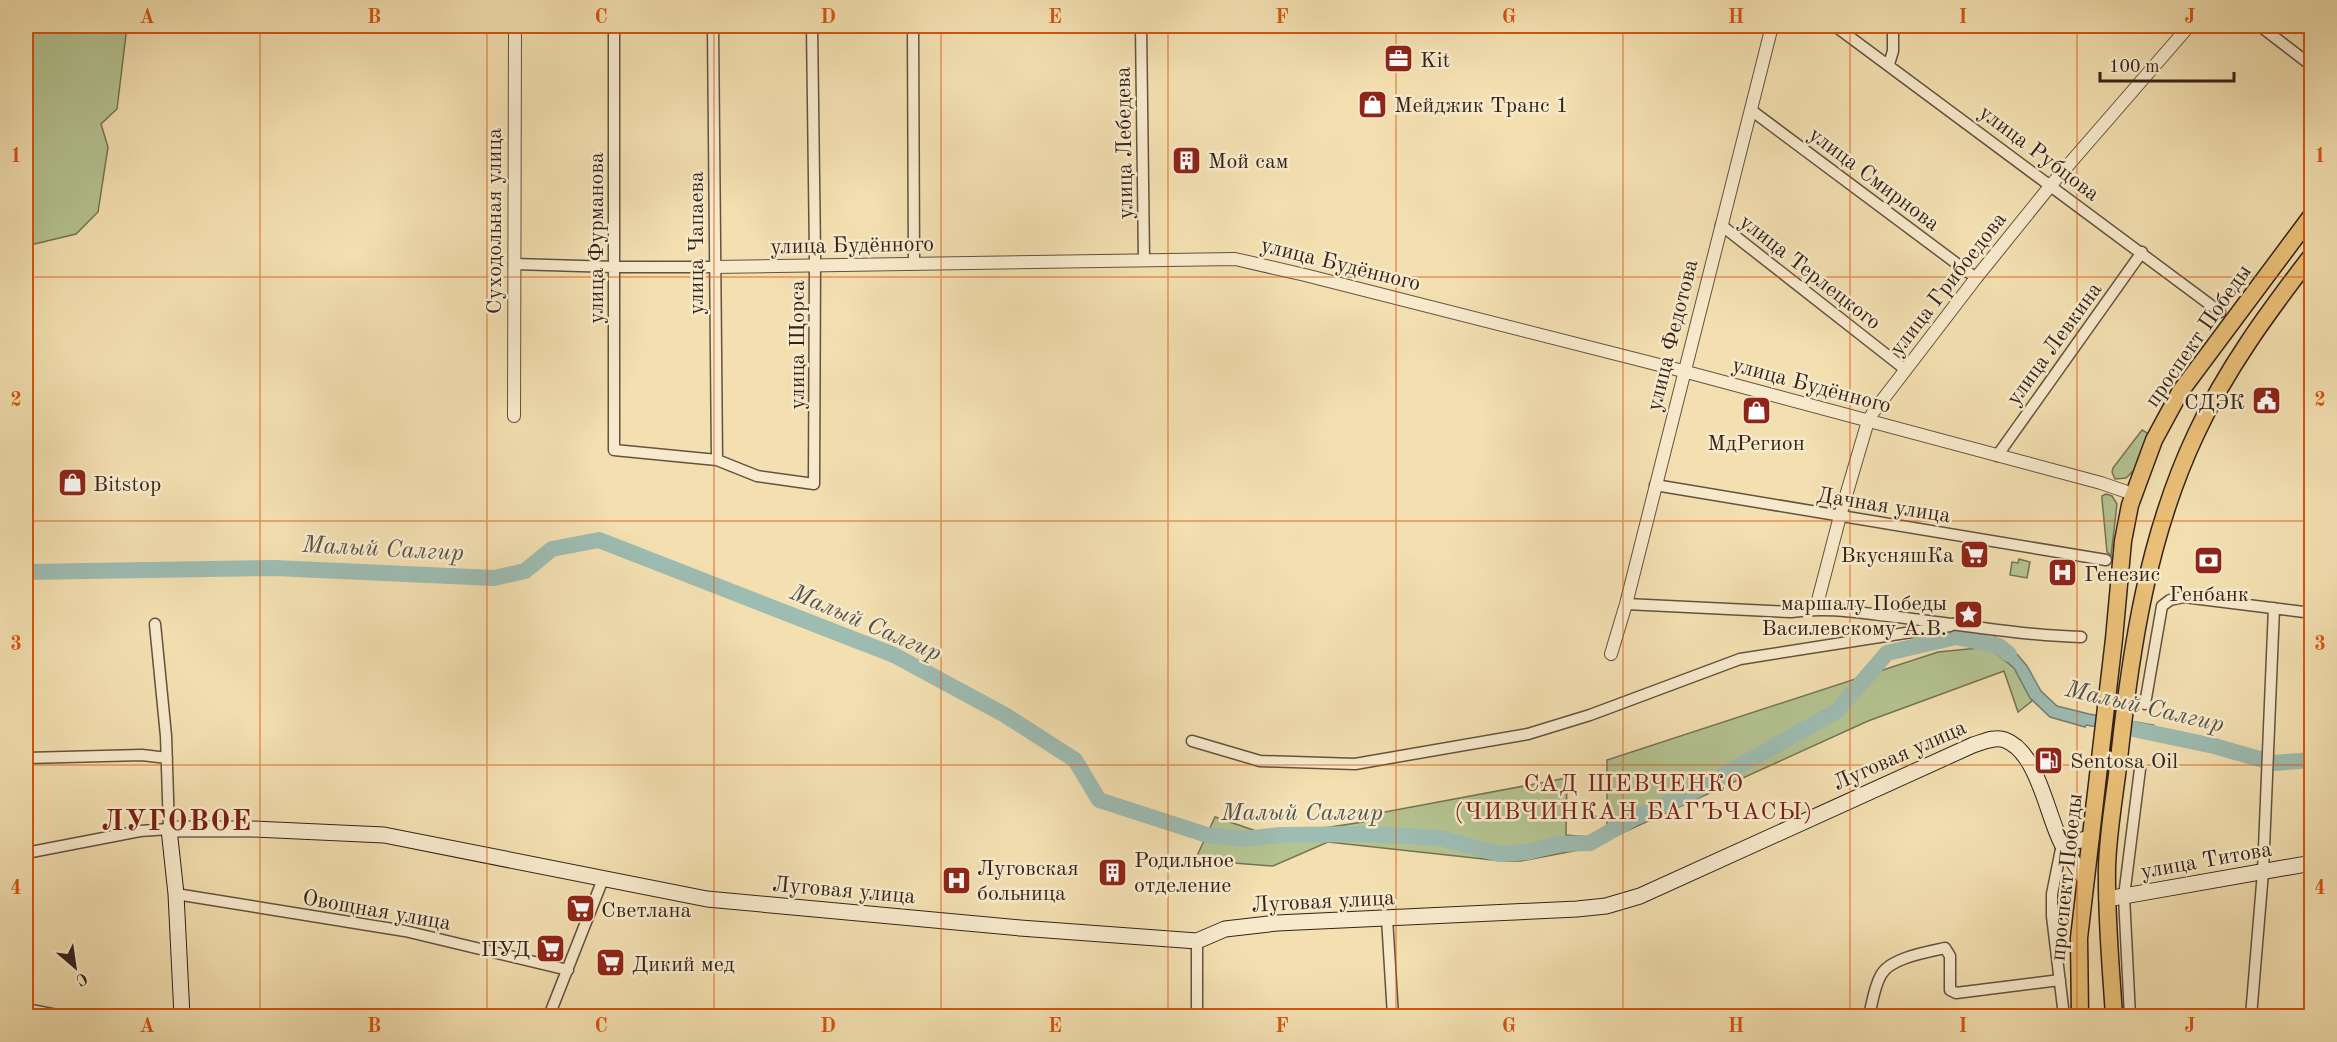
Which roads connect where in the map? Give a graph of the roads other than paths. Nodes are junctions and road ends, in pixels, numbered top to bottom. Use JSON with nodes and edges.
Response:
{"nodes":[{"id":1,"x":515,"y":26,"type":"edge"},
{"id":2,"x":614,"y":26,"type":"edge"},
{"id":3,"x":713,"y":26,"type":"edge"},
{"id":4,"x":812,"y":26,"type":"edge"},
{"id":5,"x":913,"y":26,"type":"edge"},
{"id":6,"x":1141,"y":26,"type":"edge"},
{"id":7,"x":1772,"y":26,"type":"edge"},
{"id":8,"x":1835,"y":26,"type":"edge"},
{"id":9,"x":1893,"y":26,"type":"edge"},
{"id":10,"x":2189,"y":26,"type":"edge"},
{"id":11,"x":2260,"y":26,"type":"edge"},
{"id":12,"x":1889,"y":64,"type":"junction"},
{"id":13,"x":2312,"y":66,"type":"edge"},
{"id":14,"x":1750,"y":110,"type":"junction"},
{"id":15,"x":2051,"y":185,"type":"junction"},
{"id":16,"x":2312,"y":215,"type":"edge"},
{"id":17,"x":1721,"y":225,"type":"junction"},
{"id":18,"x":2142,"y":252,"type":"junction"},
{"id":19,"x":2312,"y":255,"type":"edge"},
{"id":20,"x":1144,"y":260,"type":"junction"},
{"id":21,"x":514,"y":264,"type":"junction"},
{"id":22,"x":914,"y":264,"type":"junction"},
{"id":23,"x":815,"y":266,"type":"junction"},
{"id":24,"x":614,"y":267,"type":"junction"},
{"id":25,"x":714,"y":267,"type":"junction"},
{"id":26,"x":1976,"y":278,"type":"junction"},
{"id":27,"x":2223,"y":319,"type":"junction"},
{"id":28,"x":2247,"y":344,"type":"junction"},
{"id":29,"x":1906,"y":370,"type":"junction"},
{"id":30,"x":1683,"y":371,"type":"junction"},
{"id":31,"x":514,"y":416,"type":"dead end"},
{"id":32,"x":1868,"y":421,"type":"junction"},
{"id":33,"x":1996,"y":456,"type":"junction"},
{"id":34,"x":717,"y":460,"type":"junction"},
{"id":35,"x":1655,"y":485,"type":"junction"},
{"id":36,"x":2133,"y":494,"type":"junction"},
{"id":37,"x":1840,"y":516,"type":"junction"},
{"id":38,"x":2106,"y":560,"type":"dead end"},
{"id":39,"x":1626,"y":604,"type":"junction"},
{"id":40,"x":1816,"y":608,"type":"junction"},
{"id":41,"x":2274,"y":608,"type":"junction"},
{"id":42,"x":2312,"y":614,"type":"edge"},
{"id":43,"x":1956,"y":623,"type":"junction"},
{"id":44,"x":155,"y":624,"type":"dead end"},
{"id":45,"x":2081,"y":637,"type":"dead end"},
{"id":46,"x":1611,"y":654,"type":"dead end"},
{"id":47,"x":2145,"y":704,"type":"dead end"},
{"id":48,"x":1192,"y":741,"type":"dead end"},
{"id":49,"x":26,"y":758,"type":"edge"},
{"id":50,"x":167,"y":758,"type":"junction"},
{"id":51,"x":2140,"y":769,"type":"dead end"},
{"id":52,"x":169,"y":829,"type":"junction"},
{"id":53,"x":2091,"y":838,"type":"junction"},
{"id":54,"x":2062,"y":844,"type":"junction"},
{"id":55,"x":26,"y":853,"type":"edge"},
{"id":56,"x":2312,"y":863,"type":"edge"},
{"id":57,"x":2262,"y":872,"type":"junction"},
{"id":58,"x":603,"y":879,"type":"junction"},
{"id":59,"x":2085,"y":879,"type":"junction"},
{"id":60,"x":176,"y":894,"type":"junction"},
{"id":61,"x":2124,"y":896,"type":"junction"},
{"id":62,"x":2107,"y":899,"type":"junction"},
{"id":63,"x":1387,"y":918,"type":"junction"},
{"id":64,"x":1197,"y":941,"type":"junction"},
{"id":65,"x":568,"y":970,"type":"junction"},
{"id":66,"x":2060,"y":980,"type":"junction"},
{"id":67,"x":26,"y":1009,"type":"edge"},
{"id":68,"x":62,"y":1017,"type":"edge"},
{"id":69,"x":182,"y":1017,"type":"edge"},
{"id":70,"x":549,"y":1017,"type":"edge"},
{"id":71,"x":1197,"y":1017,"type":"edge"},
{"id":72,"x":1393,"y":1017,"type":"edge"},
{"id":73,"x":1869,"y":1017,"type":"edge"},
{"id":74,"x":2064,"y":1017,"type":"edge"},
{"id":75,"x":2080,"y":1017,"type":"edge"},
{"id":76,"x":2114,"y":1017,"type":"edge"},
{"id":77,"x":2130,"y":1017,"type":"edge"},
{"id":78,"x":2251,"y":1017,"type":"edge"}],
"edges":[{"from":1,"to":21,"type":"street","name":"Суходольная улица"},
{"from":2,"to":24,"type":"street","name":"улица Фурманова"},
{"from":3,"to":25,"type":"street","name":"улица Чапаева"},
{"from":4,"to":23,"type":"street","name":"улица Щорса"},
{"from":5,"to":22,"type":"street"},
{"from":6,"to":20,"type":"street","name":"улица Лебедева"},
{"from":7,"to":14,"type":"street","name":"улица Федотова"},
{"from":8,"to":12,"type":"street","name":"улица Рубцова"},
{"from":9,"to":12,"type":"street"},
{"from":10,"to":15,"type":"street","name":"улица Грибоедова"},
{"from":11,"to":13,"type":"street"},
{"from":12,"to":15,"type":"street","name":"улица Рубцова"},
{"from":14,"to":17,"type":"street","name":"улица Федотова"},
{"from":14,"to":26,"type":"street","name":"улица Смирнова"},
{"from":15,"to":18,"type":"street","name":"улица Рубцова"},
{"from":15,"to":26,"type":"street","name":"улица Грибоедова"},
{"from":16,"to":27,"type":"main road","name":"проспект Победы"},
{"from":17,"to":29,"type":"street","name":"улица Терлецкого"},
{"from":17,"to":30,"type":"street","name":"улица Федотова"},
{"from":18,"to":27,"type":"street","name":"улица Рубцова"},
{"from":18,"to":33,"type":"street","name":"улица Левкина"},
{"from":19,"to":28,"type":"main road","name":"проспект Победы"},
{"from":20,"to":22,"type":"street","name":"улица Будённого"},
{"from":20,"to":30,"type":"street","name":"улица Будённого"},
{"from":21,"to":24,"type":"street","name":"улица Будённого"},
{"from":21,"to":31,"type":"street","name":"Суходольная улица"},
{"from":22,"to":23,"type":"street","name":"улица Будённого"},
{"from":23,"to":25,"type":"street","name":"улица Будённого"},
{"from":23,"to":34,"type":"street","name":"улица Щорса"},
{"from":24,"to":25,"type":"street","name":"улица Будённого"},
{"from":24,"to":34,"type":"street","name":"улица Фурманова"},
{"from":25,"to":34,"type":"street","name":"улица Чапаева"},
{"from":26,"to":29,"type":"street","name":"улица Грибоедова"},
{"from":27,"to":28,"type":"main road"},
{"from":27,"to":36,"type":"main road","name":"проспект Победы"},
{"from":28,"to":62,"type":"main road","name":"проспект Победы"},
{"from":29,"to":32,"type":"street","name":"улица Грибоедова"},
{"from":30,"to":32,"type":"street","name":"улица Будённого"},
{"from":30,"to":35,"type":"street","name":"улица Федотова"},
{"from":32,"to":33,"type":"street","name":"улица Будённого"},
{"from":32,"to":37,"type":"street","name":"улица Грибоедова"},
{"from":33,"to":36,"type":"street","name":"улица Будённого"},
{"from":35,"to":37,"type":"street","name":"Дачная улица"},
{"from":35,"to":39,"type":"street","name":"улица Федотова"},
{"from":36,"to":53,"type":"main road","name":"проспект Победы"},
{"from":37,"to":38,"type":"street","name":"Дачная улица"},
{"from":37,"to":40,"type":"street","name":"улица Грибоедова"},
{"from":39,"to":40,"type":"street"},
{"from":39,"to":46,"type":"street","name":"улица Федотова"},
{"from":40,"to":43,"type":"street"},
{"from":41,"to":42,"type":"street"},
{"from":41,"to":47,"type":"street"},
{"from":41,"to":57,"type":"street"},
{"from":43,"to":45,"type":"street"},
{"from":43,"to":48,"type":"street"},
{"from":44,"to":50,"type":"street"},
{"from":49,"to":50,"type":"street"},
{"from":50,"to":52,"type":"street"},
{"from":51,"to":61,"type":"street"},
{"from":52,"to":55,"type":"street","name":"Луговая улица"},
{"from":52,"to":58,"type":"main road","name":"Луговая улица"},
{"from":52,"to":60,"type":"main road"},
{"from":53,"to":54,"type":"main road"},
{"from":53,"to":59,"type":"main road","name":"проспект Победы"},
{"from":54,"to":59,"type":"main road","name":"Луговая улица"},
{"from":54,"to":63,"type":"main road","name":"Луговая улица"},
{"from":54,"to":66,"type":"street"},
{"from":56,"to":57,"type":"main road","name":"улица Титова"},
{"from":57,"to":61,"type":"main road","name":"улица Титова"},
{"from":57,"to":78,"type":"street"},
{"from":58,"to":64,"type":"main road","name":"Луговая улица"},
{"from":58,"to":65,"type":"street"},
{"from":59,"to":75,"type":"main road","name":"проспект Победы"},
{"from":60,"to":65,"type":"street","name":"Овощная улица"},
{"from":60,"to":69,"type":"main road"},
{"from":61,"to":62,"type":"main road","name":"улица Титова"},
{"from":61,"to":77,"type":"street"},
{"from":62,"to":76,"type":"main road","name":"проспект Победы"},
{"from":63,"to":64,"type":"main road","name":"Луговая улица"},
{"from":63,"to":72,"type":"street"},
{"from":64,"to":71,"type":"street"},
{"from":65,"to":70,"type":"street"},
{"from":66,"to":73,"type":"street"},
{"from":66,"to":74,"type":"street"},
{"from":67,"to":68,"type":"street"}]}
